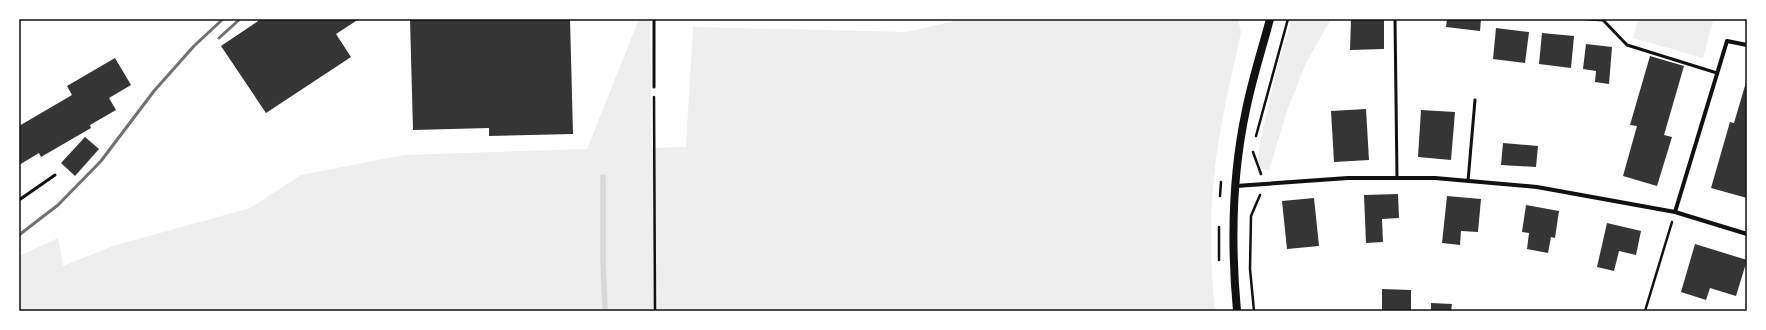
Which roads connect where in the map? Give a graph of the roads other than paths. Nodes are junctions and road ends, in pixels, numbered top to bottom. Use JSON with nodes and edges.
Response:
{"nodes":[{"id":1,"x":654,"y":19,"type":"edge"},
{"id":2,"x":1270,"y":19,"type":"edge"},
{"id":3,"x":1395,"y":19,"type":"edge"},
{"id":4,"x":1588,"y":19,"type":"edge"},
{"id":5,"x":1747,"y":45,"type":"edge"},
{"id":6,"x":1717,"y":73,"type":"junction"},
{"id":7,"x":654,"y":87,"type":"road end"},
{"id":8,"x":1475,"y":100,"type":"dead end"},
{"id":9,"x":56,"y":175,"type":"dead end"},
{"id":10,"x":1397,"y":178,"type":"junction"},
{"id":11,"x":1468,"y":181,"type":"junction"},
{"id":12,"x":1235,"y":186,"type":"junction"},
{"id":13,"x":19,"y":200,"type":"edge"},
{"id":14,"x":1675,"y":212,"type":"junction"},
{"id":15,"x":1747,"y":234,"type":"edge"},
{"id":16,"x":1237,"y":311,"type":"edge"}],
"edges":[{"from":1,"to":7,"type":"lane"},
{"from":2,"to":12,"type":"main road"},
{"from":3,"to":10,"type":"lane"},
{"from":4,"to":6,"type":"lane"},
{"from":5,"to":6,"type":"street"},
{"from":6,"to":14,"type":"street"},
{"from":8,"to":11,"type":"lane"},
{"from":9,"to":13,"type":"lane"},
{"from":10,"to":11,"type":"street"},
{"from":10,"to":12,"type":"street"},
{"from":11,"to":14,"type":"street"},
{"from":12,"to":16,"type":"main road"},
{"from":14,"to":15,"type":"street"}]}
